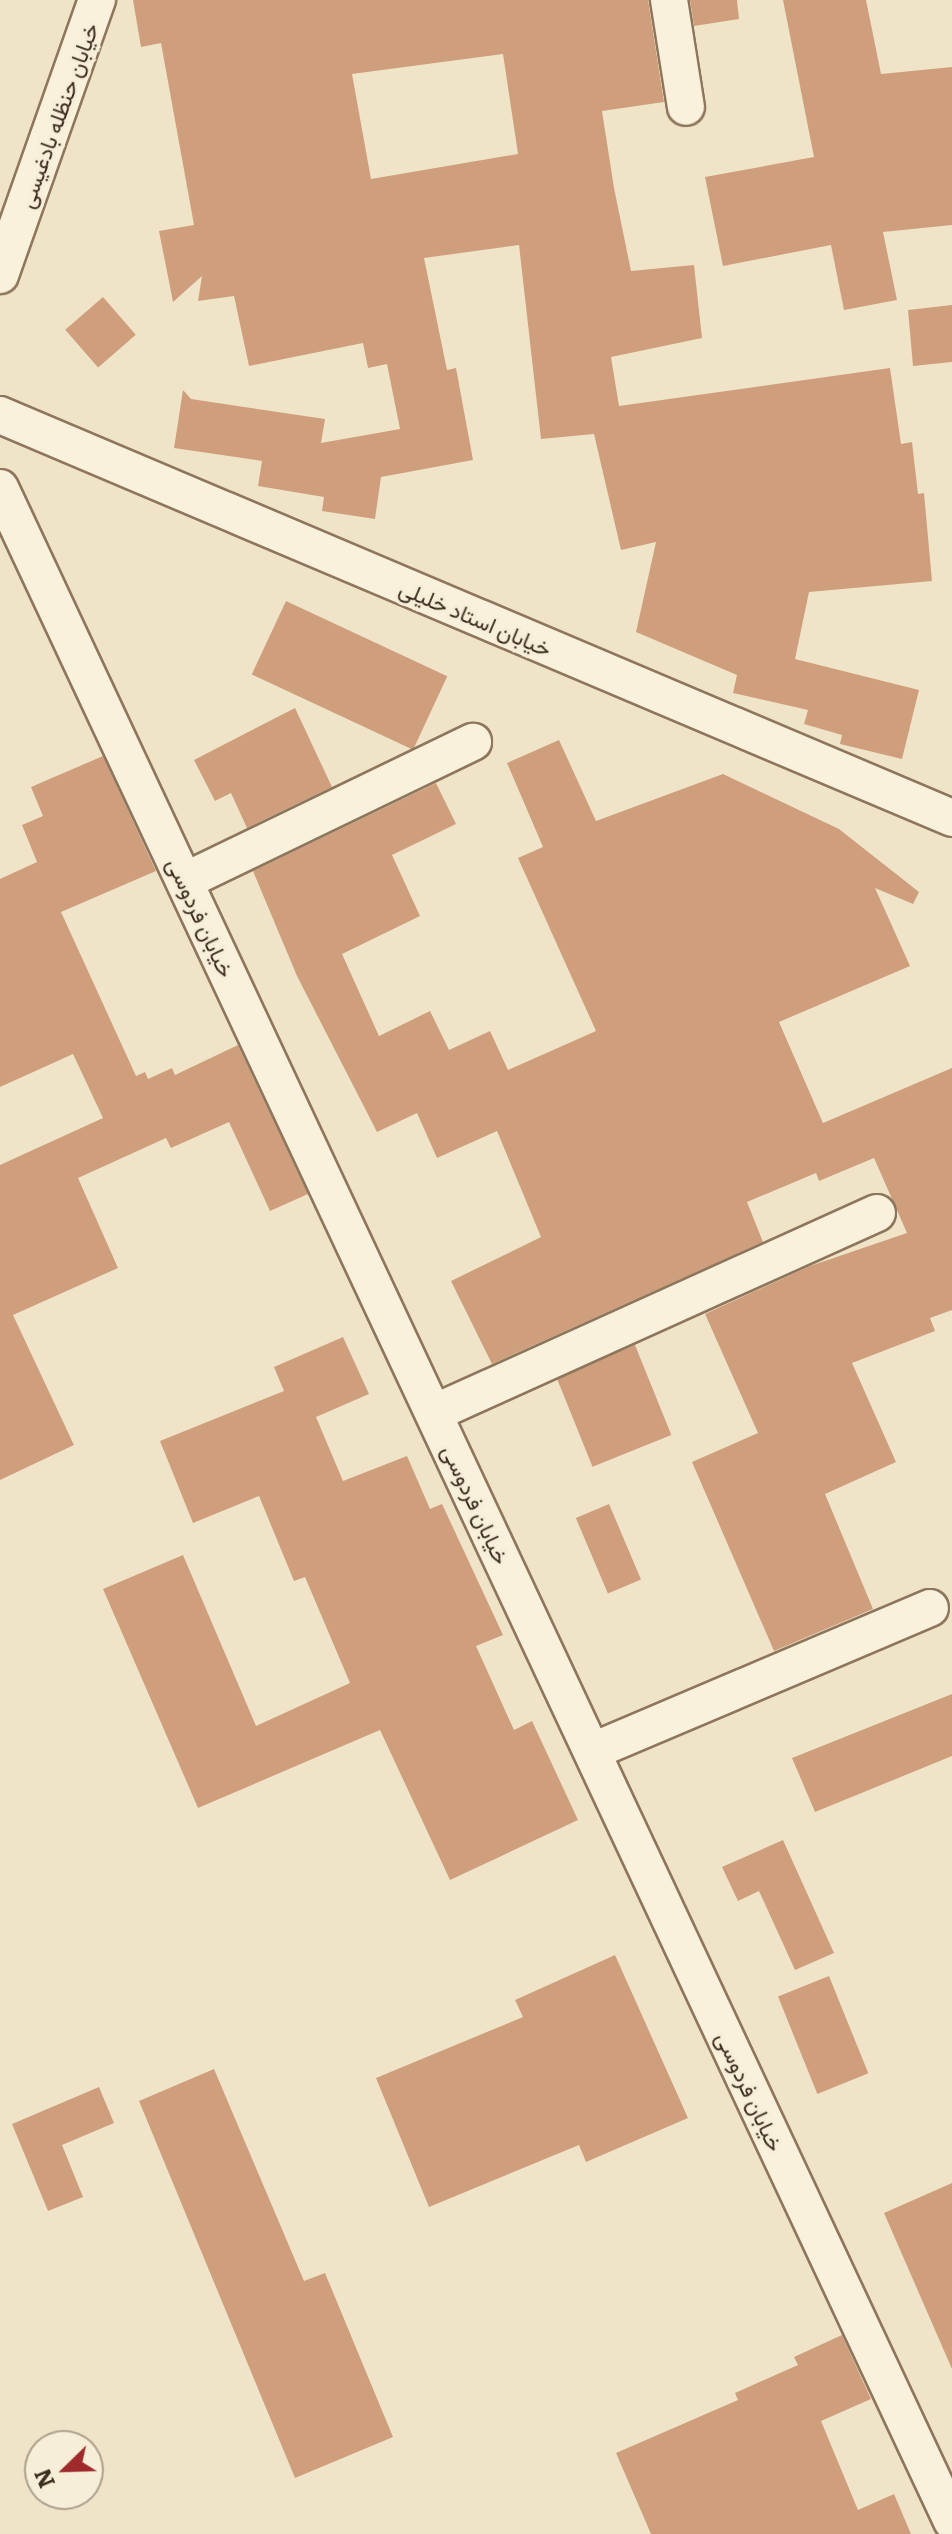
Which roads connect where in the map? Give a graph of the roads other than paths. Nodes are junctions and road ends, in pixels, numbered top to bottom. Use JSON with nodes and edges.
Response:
{"nodes":[{"id":1,"x":97,"y":0,"type":"edge"},
{"id":2,"x":669,"y":0,"type":"edge"},
{"id":3,"x":686,"y":107,"type":"dead end"},
{"id":4,"x":0,"y":275,"type":"edge"},
{"id":5,"x":0,"y":415,"type":"edge"},
{"id":6,"x":0,"y":488,"type":"edge"},
{"id":7,"x":473,"y":742,"type":"dead end"},
{"id":8,"x":952,"y":818,"type":"edge"},
{"id":9,"x":185,"y":881,"type":"junction"},
{"id":10,"x":877,"y":1213,"type":"dead end"},
{"id":11,"x":434,"y":1413,"type":"junction"},
{"id":12,"x":930,"y":1608,"type":"dead end"},
{"id":13,"x":593,"y":1751,"type":"junction"},
{"id":14,"x":952,"y":2521,"type":"edge"}],
"edges":[{"from":1,"to":4,"type":"street","name":"خیابان حنظله بادغیسی"},
{"from":2,"to":3,"type":"street"},
{"from":5,"to":8,"type":"street","name":"خیابان استاد خلیلی"},
{"from":6,"to":9,"type":"street","name":"خیابان فردوسی"},
{"from":7,"to":9,"type":"street"},
{"from":9,"to":11,"type":"street","name":"خیابان فردوسی"},
{"from":10,"to":11,"type":"street"},
{"from":11,"to":13,"type":"street","name":"خیابان فردوسی"},
{"from":12,"to":13,"type":"street"},
{"from":13,"to":14,"type":"street","name":"خیابان فردوسی"}]}
